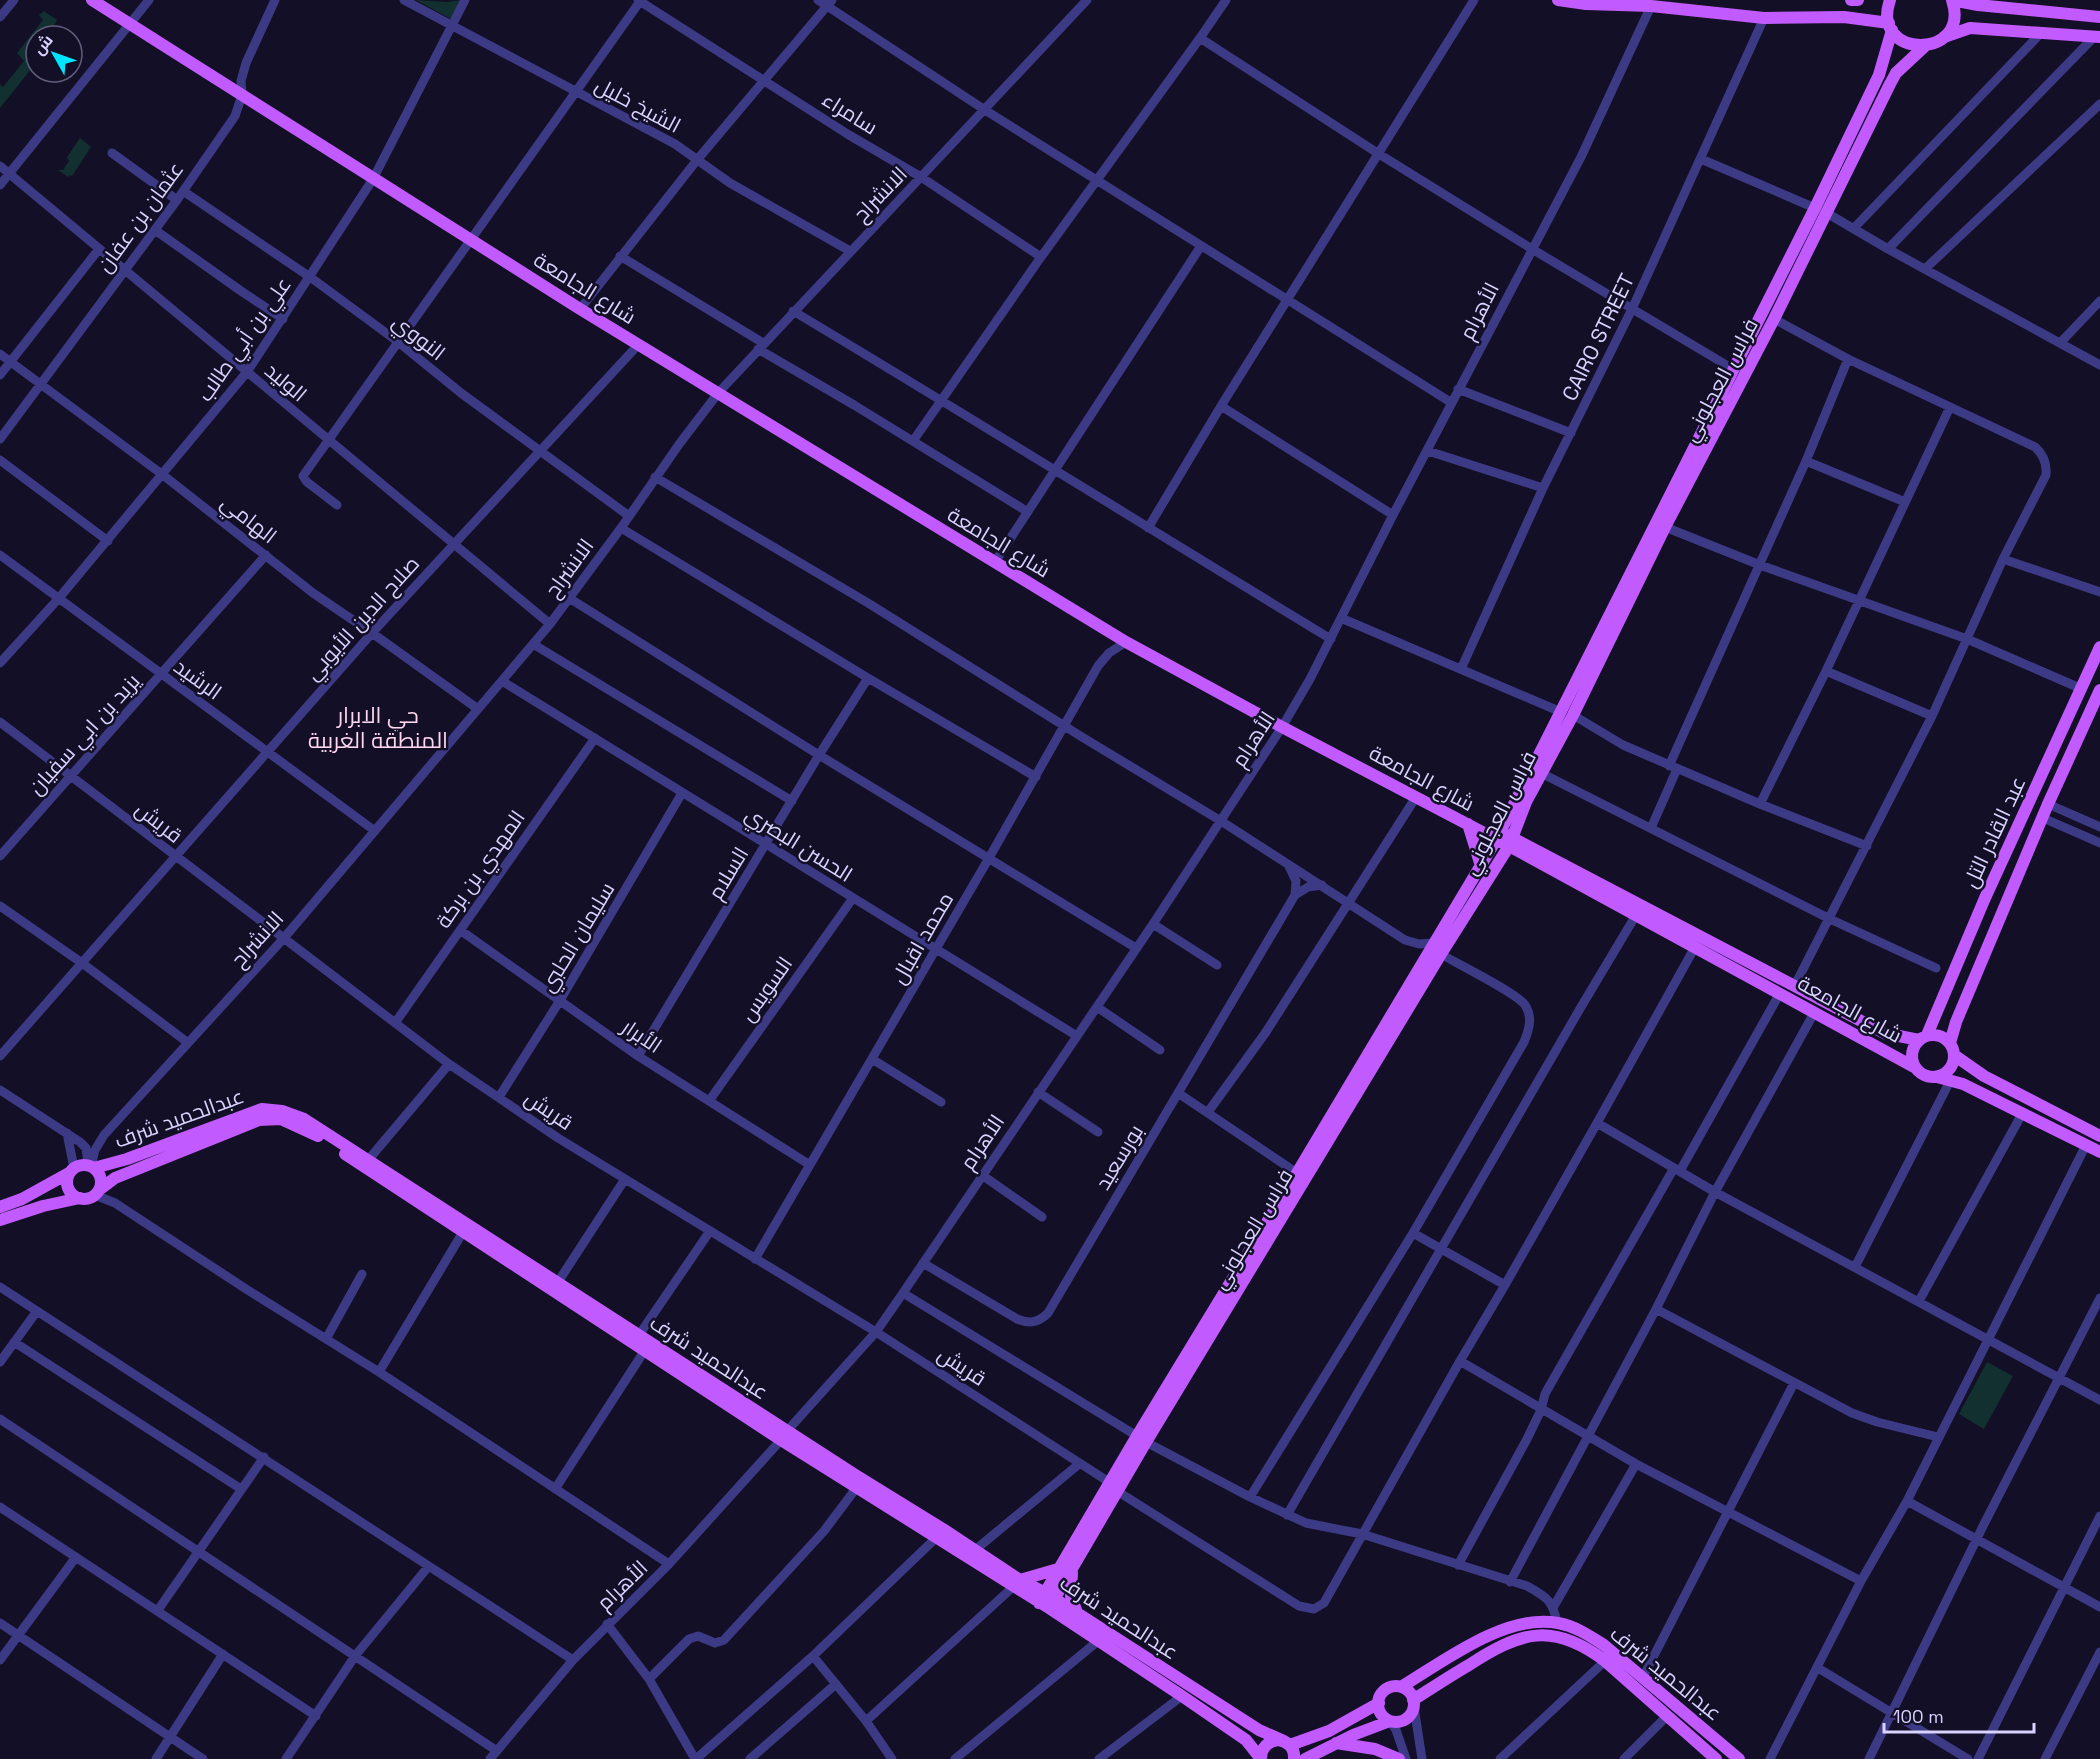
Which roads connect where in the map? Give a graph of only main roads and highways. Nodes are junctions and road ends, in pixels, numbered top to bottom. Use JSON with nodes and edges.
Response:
{"nodes":[{"id":1,"x":92,"y":0,"type":"edge"},
{"id":2,"x":1558,"y":0,"type":"edge"},
{"id":3,"x":1851,"y":0,"type":"edge"},
{"id":4,"x":1858,"y":0,"type":"edge"},
{"id":5,"x":1890,"y":0,"type":"edge"},
{"id":6,"x":1952,"y":0,"type":"edge"},
{"id":7,"x":2100,"y":17,"type":"edge"},
{"id":8,"x":1890,"y":27,"type":"junction"},
{"id":9,"x":1944,"y":37,"type":"junction"},
{"id":10,"x":2098,"y":37,"type":"edge"},
{"id":11,"x":1926,"y":46,"type":"junction"},
{"id":12,"x":1820,"y":210,"type":"junction"},
{"id":13,"x":2100,"y":647,"type":"edge"},
{"id":14,"x":2100,"y":690,"type":"edge"},
{"id":15,"x":1567,"y":714,"type":"junction"},
{"id":16,"x":1468,"y":824,"type":"junction"},
{"id":17,"x":1498,"y":836,"type":"junction"},
{"id":18,"x":1511,"y":842,"type":"junction"},
{"id":19,"x":1481,"y":866,"type":"junction"},
{"id":20,"x":1923,"y":1037,"type":"junction"},
{"id":21,"x":1950,"y":1043,"type":"junction"},
{"id":22,"x":1954,"y":1055,"type":"junction"},
{"id":23,"x":1914,"y":1067,"type":"junction"},
{"id":24,"x":1944,"y":1079,"type":"junction"},
{"id":25,"x":2100,"y":1136,"type":"edge"},
{"id":26,"x":2100,"y":1152,"type":"edge"},
{"id":27,"x":91,"y":1166,"type":"junction"},
{"id":28,"x":71,"y":1171,"type":"junction"},
{"id":29,"x":97,"y":1192,"type":"junction"},
{"id":30,"x":80,"y":1198,"type":"junction"},
{"id":31,"x":0,"y":1207,"type":"edge"},
{"id":32,"x":0,"y":1220,"type":"edge"},
{"id":33,"x":784,"y":1436,"type":"junction"},
{"id":34,"x":1141,"y":1439,"type":"junction"},
{"id":35,"x":1113,"y":1486,"type":"junction"},
{"id":36,"x":940,"y":1534,"type":"junction"},
{"id":37,"x":1058,"y":1569,"type":"junction"},
{"id":38,"x":1071,"y":1572,"type":"junction"},
{"id":39,"x":1016,"y":1584,"type":"junction"},
{"id":40,"x":1047,"y":1601,"type":"junction"},
{"id":41,"x":1077,"y":1613,"type":"junction"},
{"id":42,"x":1423,"y":1674,"type":"junction"},
{"id":43,"x":1401,"y":1688,"type":"junction"},
{"id":44,"x":1432,"y":1688,"type":"junction"},
{"id":45,"x":1379,"y":1703,"type":"junction"},
{"id":46,"x":1413,"y":1703,"type":"junction"},
{"id":47,"x":1390,"y":1721,"type":"junction"},
{"id":48,"x":1287,"y":1743,"type":"junction"},
{"id":49,"x":1335,"y":1743,"type":"junction"},
{"id":50,"x":1714,"y":1758,"type":"edge"},
{"id":51,"x":1261,"y":1759,"type":"edge"},
{"id":52,"x":1294,"y":1759,"type":"edge"},
{"id":53,"x":1305,"y":1759,"type":"edge"},
{"id":54,"x":1399,"y":1759,"type":"edge"},
{"id":55,"x":1739,"y":1759,"type":"edge"}],
"edges":[{"from":1,"to":16,"type":"main road","name":"شارع الجامعة"},
{"from":2,"to":8,"type":"main road"},
{"from":3,"to":4,"type":"main road"},
{"from":5,"to":8,"type":"main road","name":"فراس العجلوني"},
{"from":6,"to":7,"type":"main road"},
{"from":6,"to":9,"type":"main road"},
{"from":8,"to":11,"type":"main road"},
{"from":8,"to":12,"type":"main road","name":"فراس العجلوني"},
{"from":9,"to":10,"type":"main road","name":"فراس العجلوني"},
{"from":9,"to":11,"type":"main road","name":"فراس العجلوني"},
{"from":11,"to":12,"type":"main road","name":"فراس العجلوني"},
{"from":12,"to":15,"type":"main road","name":"فراس العجلوني"},
{"from":12,"to":15,"type":"main road","name":"فراس العجلوني"},
{"from":13,"to":20,"type":"main road","name":"عبد القادر التل"},
{"from":14,"to":21,"type":"main road"},
{"from":15,"to":17,"type":"main road","name":"فراس العجلوني"},
{"from":15,"to":18,"type":"main road","name":"فراس العجلوني"},
{"from":16,"to":17,"type":"main road","name":"شارع الجامعة"},
{"from":16,"to":19,"type":"main road"},
{"from":17,"to":18,"type":"main road","name":"شارع الجامعة"},
{"from":17,"to":19,"type":"main road","name":"فراس العجلوني"},
{"from":18,"to":20,"type":"main road","name":"شارع الجامعة"},
{"from":18,"to":23,"type":"main road","name":"شارع الجامعة"},
{"from":18,"to":34,"type":"main road","name":"فراس العجلوني"},
{"from":19,"to":34,"type":"main road","name":"فراس العجلوني"},
{"from":20,"to":21,"type":"main road"},
{"from":20,"to":23,"type":"main road"},
{"from":21,"to":22,"type":"main road"},
{"from":22,"to":24,"type":"main road"},
{"from":22,"to":25,"type":"main road"},
{"from":23,"to":24,"type":"main road"},
{"from":24,"to":26,"type":"main road"},
{"from":27,"to":28,"type":"main road"},
{"from":27,"to":29,"type":"main road"},
{"from":27,"to":33,"type":"main road","name":"عبدالحميد شرف"},
{"from":28,"to":30,"type":"main road"},
{"from":28,"to":31,"type":"main road"},
{"from":29,"to":30,"type":"main road"},
{"from":29,"to":33,"type":"main road","name":"عبدالحميد شرف"},
{"from":30,"to":32,"type":"main road"},
{"from":33,"to":36,"type":"main road","name":"عبدالحميد شرف"},
{"from":33,"to":36,"type":"main road","name":"عبدالحميد شرف"},
{"from":34,"to":35,"type":"main road","name":"فراس العجلوني"},
{"from":35,"to":37,"type":"main road","name":"فراس العجلوني"},
{"from":35,"to":38,"type":"main road","name":"فراس العجلوني"},
{"from":36,"to":39,"type":"main road","name":"عبدالحميد شرف"},
{"from":36,"to":39,"type":"main road","name":"عبدالحميد شرف"},
{"from":37,"to":39,"type":"main road"},
{"from":37,"to":40,"type":"main road","name":"فراس العجلوني"},
{"from":38,"to":40,"type":"main road","name":"فراس العجلوني"},
{"from":38,"to":41,"type":"main road"},
{"from":39,"to":40,"type":"main road","name":"عبدالحميد شرف"},
{"from":40,"to":41,"type":"main road","name":"عبدالحميد شرف"},
{"from":40,"to":51,"type":"main road","name":"عبدالحميد شرف"},
{"from":41,"to":48,"type":"main road","name":"عبدالحميد شرف"},
{"from":42,"to":43,"type":"main road","name":"عبدالحميد شرف"},
{"from":42,"to":44,"type":"main road"},
{"from":42,"to":55,"type":"main road","name":"عبدالحميد شرف"},
{"from":43,"to":45,"type":"main road"},
{"from":43,"to":46,"type":"main road"},
{"from":44,"to":46,"type":"main road","name":"عبدالحميد شرف"},
{"from":44,"to":50,"type":"main road","name":"عبدالحميد شرف"},
{"from":45,"to":47,"type":"main road"},
{"from":45,"to":48,"type":"main road"},
{"from":46,"to":47,"type":"main road"},
{"from":47,"to":49,"type":"main road"},
{"from":48,"to":51,"type":"main road"},
{"from":48,"to":52,"type":"main road"},
{"from":49,"to":53,"type":"main road"},
{"from":49,"to":54,"type":"main road"}]}
